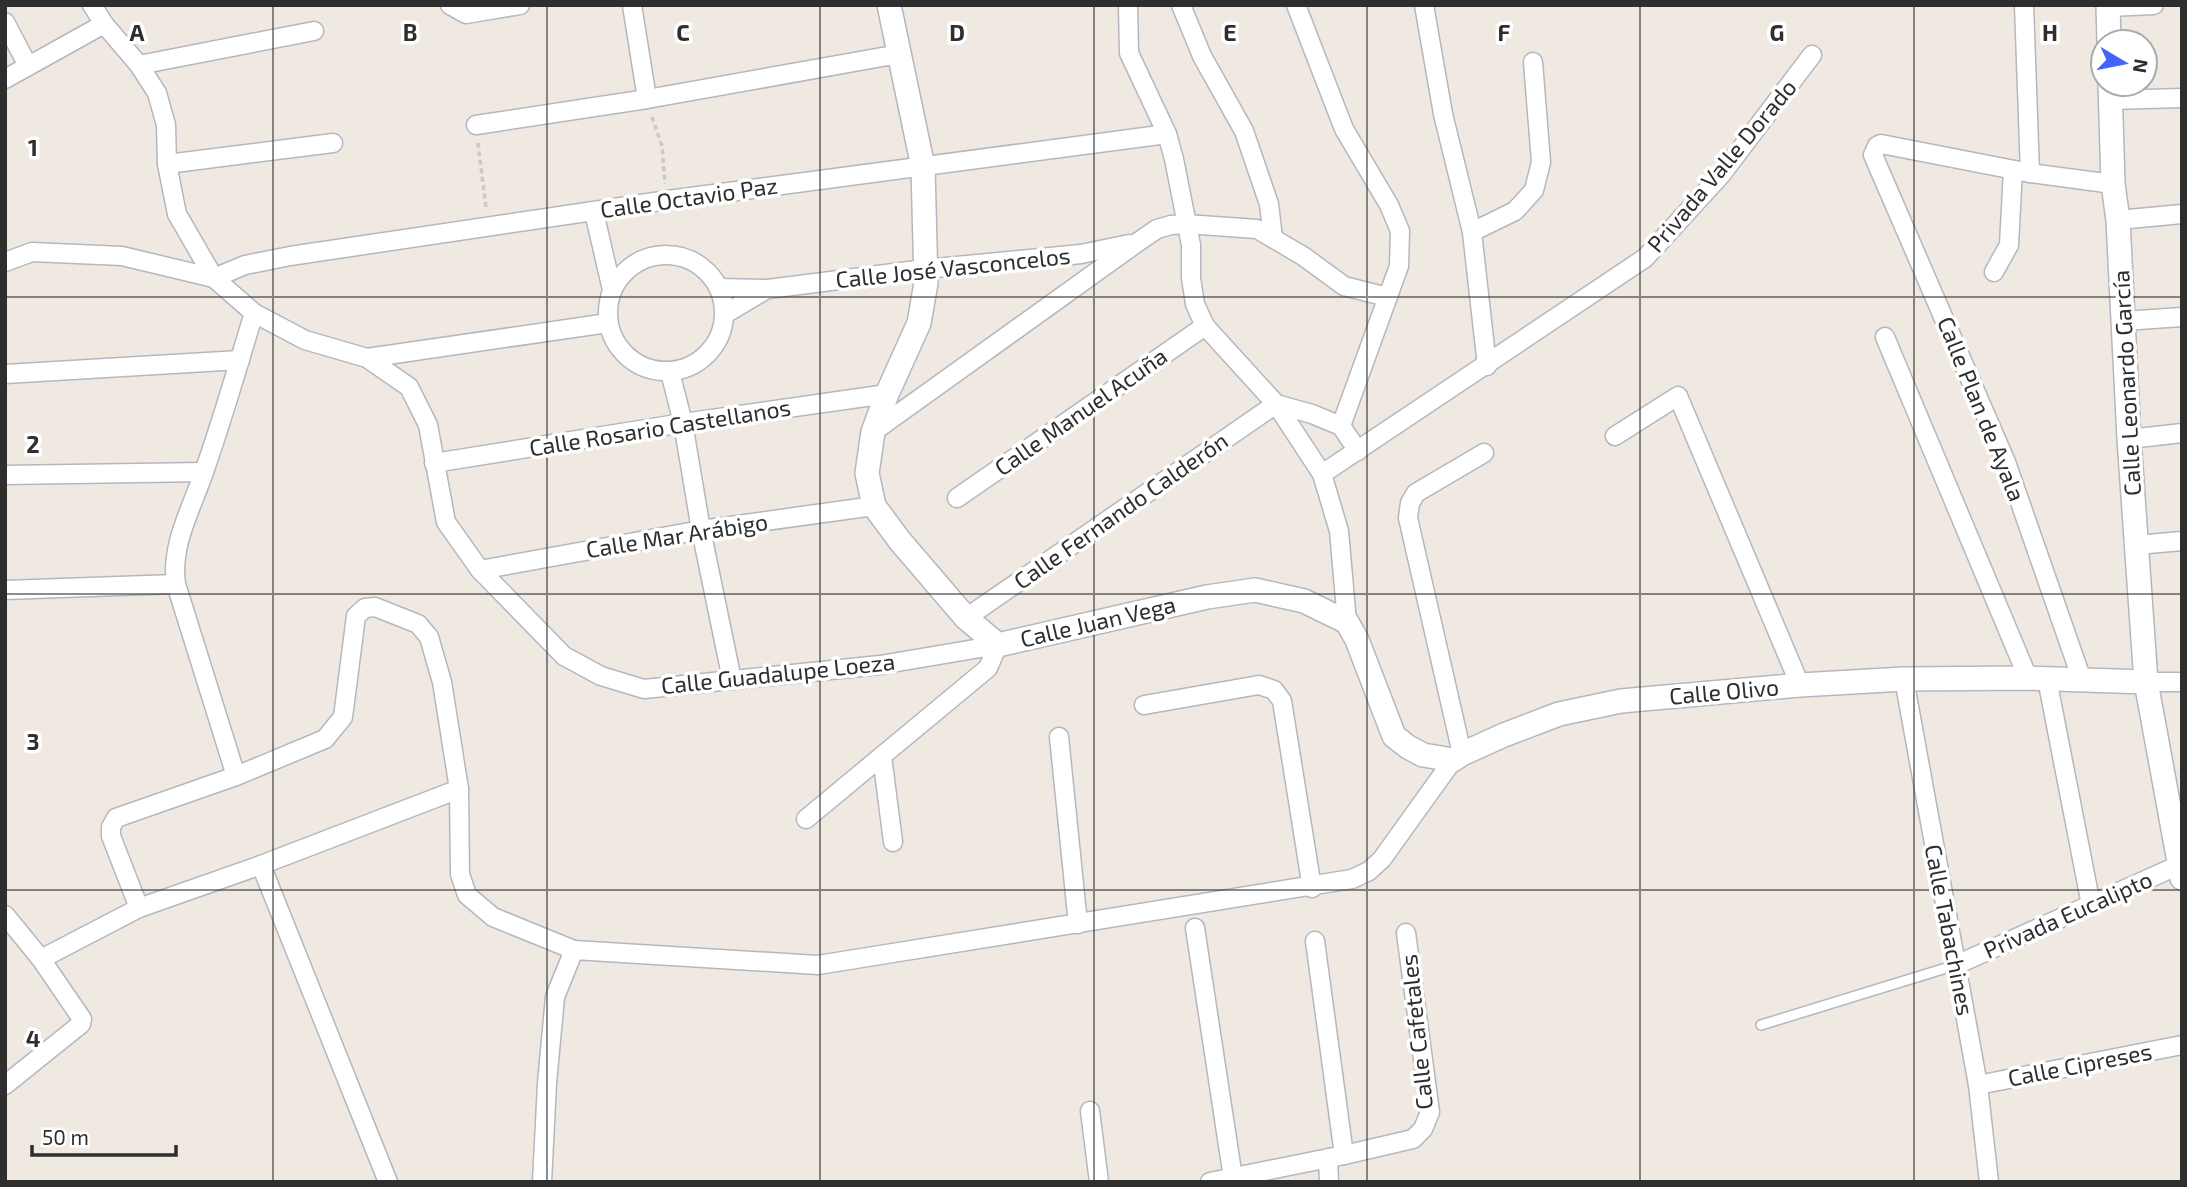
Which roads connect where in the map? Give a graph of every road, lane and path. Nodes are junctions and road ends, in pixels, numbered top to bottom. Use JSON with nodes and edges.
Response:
{"nodes":[{"id":1,"x":92,"y":5,"type":"edge"},
{"id":2,"x":450,"y":5,"type":"edge"},
{"id":3,"x":520,"y":5,"type":"edge"},
{"id":4,"x":632,"y":5,"type":"edge"},
{"id":5,"x":889,"y":5,"type":"edge"},
{"id":6,"x":1128,"y":5,"type":"edge"},
{"id":7,"x":1181,"y":5,"type":"edge"},
{"id":8,"x":1296,"y":5,"type":"edge"},
{"id":9,"x":1424,"y":5,"type":"edge"},
{"id":10,"x":2024,"y":5,"type":"edge"},
{"id":11,"x":2154,"y":5,"type":"edge"},
{"id":12,"x":2108,"y":6,"type":"edge"},
{"id":13,"x":5,"y":22,"type":"edge"},
{"id":14,"x":104,"y":24,"type":"junction"},
{"id":15,"x":2109,"y":28,"type":"edge"},
{"id":16,"x":314,"y":31,"type":"dead end"},
{"id":17,"x":899,"y":54,"type":"junction"},
{"id":18,"x":1812,"y":55,"type":"dead end"},
{"id":19,"x":1532,"y":62,"type":"dead end"},
{"id":20,"x":139,"y":65,"type":"junction"},
{"id":21,"x":28,"y":66,"type":"junction"},
{"id":22,"x":5,"y":79,"type":"edge"},
{"id":23,"x":2159,"y":96,"type":"edge"},
{"id":24,"x":2110,"y":98,"type":"edge"},
{"id":25,"x":2182,"y":98,"type":"edge"},
{"id":26,"x":647,"y":99,"type":"junction"},
{"id":27,"x":476,"y":125,"type":"joint"},
{"id":28,"x":1167,"y":134,"type":"junction"},
{"id":29,"x":334,"y":143,"type":"dead end"},
{"id":30,"x":167,"y":164,"type":"junction"},
{"id":31,"x":923,"y":167,"type":"junction"},
{"id":32,"x":2021,"y":172,"type":"junction"},
{"id":33,"x":2113,"y":184,"type":"junction"},
{"id":34,"x":668,"y":200,"type":"junction"},
{"id":35,"x":594,"y":212,"type":"junction"},
{"id":36,"x":2182,"y":214,"type":"edge"},
{"id":37,"x":2118,"y":220,"type":"junction"},
{"id":38,"x":1186,"y":223,"type":"junction"},
{"id":39,"x":488,"y":228,"type":"junction"},
{"id":40,"x":1472,"y":232,"type":"junction"},
{"id":41,"x":1273,"y":238,"type":"junction"},
{"id":42,"x":1138,"y":242,"type":"junction"},
{"id":43,"x":5,"y":262,"type":"edge"},
{"id":44,"x":925,"y":269,"type":"junction"},
{"id":45,"x":1994,"y":272,"type":"dead end"},
{"id":46,"x":214,"y":278,"type":"junction"},
{"id":47,"x":719,"y":288,"type":"junction"},
{"id":48,"x":768,"y":289,"type":"junction"},
{"id":49,"x":612,"y":290,"type":"junction"},
{"id":50,"x":1387,"y":297,"type":"junction"},
{"id":51,"x":254,"y":313,"type":"junction"},
{"id":52,"x":725,"y":314,"type":"junction"},
{"id":53,"x":2182,"y":317,"type":"edge"},
{"id":54,"x":2124,"y":321,"type":"junction"},
{"id":55,"x":608,"y":323,"type":"junction"},
{"id":56,"x":1205,"y":326,"type":"junction"},
{"id":57,"x":1885,"y":337,"type":"dead end"},
{"id":58,"x":367,"y":358,"type":"junction"},
{"id":59,"x":240,"y":360,"type":"junction"},
{"id":60,"x":1487,"y":366,"type":"junction"},
{"id":61,"x":670,"y":372,"type":"junction"},
{"id":62,"x":5,"y":374,"type":"edge"},
{"id":63,"x":887,"y":394,"type":"junction"},
{"id":64,"x":1276,"y":404,"type":"junction"},
{"id":65,"x":683,"y":423,"type":"junction"},
{"id":66,"x":1340,"y":426,"type":"junction"},
{"id":67,"x":873,"y":432,"type":"junction"},
{"id":68,"x":2182,"y":433,"type":"edge"},
{"id":69,"x":1615,"y":436,"type":"dead end"},
{"id":70,"x":2129,"y":439,"type":"junction"},
{"id":71,"x":1358,"y":451,"type":"junction"},
{"id":72,"x":1484,"y":453,"type":"dead end"},
{"id":73,"x":434,"y":463,"type":"junction"},
{"id":74,"x":204,"y":472,"type":"junction"},
{"id":75,"x":1322,"y":474,"type":"junction"},
{"id":76,"x":5,"y":475,"type":"edge"},
{"id":77,"x":957,"y":498,"type":"dead end"},
{"id":78,"x":874,"y":506,"type":"junction"},
{"id":79,"x":702,"y":530,"type":"junction"},
{"id":80,"x":2182,"y":541,"type":"edge"},
{"id":81,"x":2137,"y":545,"type":"junction"},
{"id":82,"x":481,"y":570,"type":"junction"},
{"id":83,"x":176,"y":584,"type":"junction"},
{"id":84,"x":5,"y":590,"type":"edge"},
{"id":85,"x":966,"y":618,"type":"junction"},
{"id":86,"x":1347,"y":622,"type":"junction"},
{"id":87,"x":998,"y":645,"type":"junction"},
{"id":88,"x":1904,"y":679,"type":"junction"},
{"id":89,"x":2038,"y":679,"type":"junction"},
{"id":90,"x":732,"y":680,"type":"junction"},
{"id":91,"x":2082,"y":680,"type":"junction"},
{"id":92,"x":2146,"y":682,"type":"junction"},
{"id":93,"x":2182,"y":682,"type":"edge"},
{"id":94,"x":1800,"y":685,"type":"junction"},
{"id":95,"x":1144,"y":705,"type":"dead end"},
{"id":96,"x":1059,"y":737,"type":"dead end"},
{"id":97,"x":882,"y":756,"type":"junction"},
{"id":98,"x":1457,"y":757,"type":"junction"},
{"id":99,"x":236,"y":776,"type":"junction"},
{"id":100,"x":459,"y":789,"type":"junction"},
{"id":101,"x":806,"y":819,"type":"dead end"},
{"id":102,"x":893,"y":842,"type":"dead end"},
{"id":103,"x":261,"y":865,"type":"junction"},
{"id":104,"x":2180,"y":871,"type":"edge"},
{"id":105,"x":1312,"y":888,"type":"junction"},
{"id":106,"x":2091,"y":905,"type":"junction"},
{"id":107,"x":139,"y":908,"type":"junction"},
{"id":108,"x":5,"y":915,"type":"edge"},
{"id":109,"x":1078,"y":924,"type":"junction"},
{"id":110,"x":1195,"y":928,"type":"dead end"},
{"id":111,"x":1405,"y":933,"type":"dead end"},
{"id":112,"x":1315,"y":941,"type":"dead end"},
{"id":113,"x":574,"y":950,"type":"junction"},
{"id":114,"x":41,"y":960,"type":"junction"},
{"id":115,"x":1956,"y":965,"type":"junction"},
{"id":116,"x":1761,"y":1025,"type":"dead end"},
{"id":117,"x":2182,"y":1045,"type":"edge"},
{"id":118,"x":5,"y":1085,"type":"edge"},
{"id":119,"x":1978,"y":1085,"type":"junction"},
{"id":120,"x":1090,"y":1111,"type":"dead end"},
{"id":121,"x":1336,"y":1157,"type":"junction"},
{"id":122,"x":1233,"y":1178,"type":"junction"},
{"id":123,"x":388,"y":1182,"type":"edge"},
{"id":124,"x":542,"y":1182,"type":"edge"},
{"id":125,"x":1099,"y":1182,"type":"edge"},
{"id":126,"x":1210,"y":1182,"type":"edge"},
{"id":127,"x":1329,"y":1182,"type":"edge"},
{"id":128,"x":1989,"y":1182,"type":"edge"}],
"edges":[{"from":1,"to":14,"type":"street"},
{"from":2,"to":3,"type":"street"},
{"from":4,"to":26,"type":"street"},
{"from":5,"to":17,"type":"street","name":"Calle Juan Vega"},
{"from":6,"to":28,"type":"street"},
{"from":7,"to":41,"type":"street"},
{"from":8,"to":50,"type":"street"},
{"from":9,"to":40,"type":"street"},
{"from":10,"to":32,"type":"street"},
{"from":11,"to":12,"type":"street"},
{"from":12,"to":15,"type":"street"},
{"from":13,"to":21,"type":"street"},
{"from":14,"to":20,"type":"street"},
{"from":14,"to":21,"type":"street"},
{"from":16,"to":20,"type":"street"},
{"from":17,"to":26,"type":"street"},
{"from":17,"to":31,"type":"street","name":"Calle Juan Vega"},
{"from":18,"to":60,"type":"street","name":"Privada Valle Dorado"},
{"from":19,"to":40,"type":"street"},
{"from":20,"to":30,"type":"street"},
{"from":21,"to":22,"type":"street"},
{"from":23,"to":25,"type":"street"},
{"from":24,"to":33,"type":"street","name":"Calle Leonardo García"},
{"from":26,"to":27,"type":"street"},
{"from":26,"to":34,"type":"path"},
{"from":27,"to":39,"type":"path"},
{"from":28,"to":31,"type":"street","name":"Calle Octavio Paz"},
{"from":28,"to":38,"type":"street"},
{"from":29,"to":30,"type":"street"},
{"from":30,"to":46,"type":"street"},
{"from":31,"to":34,"type":"street","name":"Calle Octavio Paz"},
{"from":31,"to":44,"type":"street","name":"Calle Juan Vega"},
{"from":32,"to":33,"type":"street"},
{"from":32,"to":45,"type":"street"},
{"from":32,"to":91,"type":"street","name":"Calle Plan de Ayala"},
{"from":33,"to":37,"type":"street","name":"Calle Leonardo García"},
{"from":34,"to":35,"type":"street","name":"Calle Octavio Paz"},
{"from":35,"to":39,"type":"street","name":"Calle Octavio Paz"},
{"from":35,"to":49,"type":"street"},
{"from":36,"to":37,"type":"street"},
{"from":37,"to":54,"type":"street","name":"Calle Leonardo García"},
{"from":38,"to":41,"type":"street"},
{"from":38,"to":42,"type":"street"},
{"from":38,"to":56,"type":"street"},
{"from":39,"to":46,"type":"street","name":"Calle Octavio Paz"},
{"from":40,"to":60,"type":"street"},
{"from":41,"to":50,"type":"street"},
{"from":42,"to":44,"type":"street","name":"Calle José Vasconcelos"},
{"from":42,"to":67,"type":"street"},
{"from":43,"to":46,"type":"street"},
{"from":44,"to":48,"type":"street","name":"Calle José Vasconcelos"},
{"from":44,"to":63,"type":"street","name":"Calle Juan Vega"},
{"from":46,"to":51,"type":"street","name":"Calle Guadalupe Loeza"},
{"from":47,"to":48,"type":"street","name":"Calle José Vasconcelos"},
{"from":47,"to":49,"type":"street"},
{"from":47,"to":52,"type":"street"},
{"from":48,"to":52,"type":"street","name":"Calle José Vasconcelos"},
{"from":49,"to":55,"type":"street"},
{"from":50,"to":66,"type":"street"},
{"from":51,"to":58,"type":"street","name":"Calle Guadalupe Loeza"},
{"from":51,"to":59,"type":"street"},
{"from":52,"to":61,"type":"street"},
{"from":53,"to":54,"type":"street"},
{"from":54,"to":70,"type":"street","name":"Calle Leonardo García"},
{"from":55,"to":58,"type":"street"},
{"from":55,"to":61,"type":"street"},
{"from":56,"to":64,"type":"street"},
{"from":56,"to":77,"type":"street","name":"Calle Manuel Acuña"},
{"from":57,"to":89,"type":"street"},
{"from":58,"to":73,"type":"street","name":"Calle Guadalupe Loeza"},
{"from":59,"to":62,"type":"street"},
{"from":59,"to":74,"type":"street"},
{"from":60,"to":71,"type":"street","name":"Privada Valle Dorado"},
{"from":61,"to":65,"type":"street"},
{"from":63,"to":65,"type":"street","name":"Calle Rosario Castellanos"},
{"from":63,"to":67,"type":"street","name":"Calle Juan Vega"},
{"from":64,"to":66,"type":"street"},
{"from":64,"to":75,"type":"street"},
{"from":64,"to":85,"type":"street","name":"Calle Fernando Calderón"},
{"from":65,"to":73,"type":"street","name":"Calle Rosario Castellanos"},
{"from":65,"to":79,"type":"street"},
{"from":66,"to":71,"type":"street"},
{"from":67,"to":78,"type":"street","name":"Calle Juan Vega"},
{"from":68,"to":70,"type":"street"},
{"from":69,"to":94,"type":"street"},
{"from":70,"to":81,"type":"street","name":"Calle Leonardo García"},
{"from":71,"to":75,"type":"street","name":"Privada Valle Dorado"},
{"from":72,"to":98,"type":"street"},
{"from":73,"to":82,"type":"street","name":"Calle Guadalupe Loeza"},
{"from":74,"to":76,"type":"street"},
{"from":74,"to":83,"type":"street"},
{"from":75,"to":86,"type":"street"},
{"from":78,"to":79,"type":"street","name":"Calle Mar Arábigo"},
{"from":78,"to":85,"type":"street","name":"Calle Juan Vega"},
{"from":79,"to":82,"type":"street","name":"Calle Mar Arábigo"},
{"from":79,"to":90,"type":"street"},
{"from":80,"to":81,"type":"street"},
{"from":81,"to":92,"type":"street","name":"Calle Leonardo García"},
{"from":82,"to":90,"type":"street","name":"Calle Guadalupe Loeza"},
{"from":83,"to":84,"type":"street"},
{"from":83,"to":99,"type":"street"},
{"from":85,"to":87,"type":"street","name":"Calle Juan Vega"},
{"from":86,"to":87,"type":"street","name":"Calle Juan Vega"},
{"from":86,"to":98,"type":"street"},
{"from":87,"to":90,"type":"street","name":"Calle Guadalupe Loeza"},
{"from":87,"to":97,"type":"street"},
{"from":88,"to":89,"type":"street","name":"Calle Olivo"},
{"from":88,"to":94,"type":"street","name":"Calle Olivo"},
{"from":88,"to":115,"type":"street","name":"Calle Tabachines"},
{"from":89,"to":91,"type":"street","name":"Calle Olivo"},
{"from":89,"to":106,"type":"street"},
{"from":91,"to":92,"type":"street","name":"Calle Olivo"},
{"from":92,"to":93,"type":"street"},
{"from":92,"to":104,"type":"street","name":"Calle Leonardo García"},
{"from":94,"to":98,"type":"street","name":"Calle Olivo"},
{"from":95,"to":105,"type":"street"},
{"from":96,"to":109,"type":"street"},
{"from":97,"to":101,"type":"street"},
{"from":97,"to":102,"type":"street"},
{"from":98,"to":105,"type":"street"},
{"from":99,"to":100,"type":"street"},
{"from":99,"to":107,"type":"street"},
{"from":100,"to":103,"type":"street"},
{"from":100,"to":113,"type":"street"},
{"from":103,"to":107,"type":"street"},
{"from":103,"to":123,"type":"street"},
{"from":104,"to":106,"type":"street","name":"Privada Eucalipto"},
{"from":105,"to":109,"type":"street"},
{"from":106,"to":115,"type":"street","name":"Privada Eucalipto"},
{"from":107,"to":114,"type":"street"},
{"from":108,"to":114,"type":"street"},
{"from":109,"to":113,"type":"street"},
{"from":110,"to":122,"type":"street"},
{"from":111,"to":121,"type":"street","name":"Calle Cafetales"},
{"from":112,"to":121,"type":"street"},
{"from":113,"to":124,"type":"street"},
{"from":114,"to":118,"type":"street"},
{"from":115,"to":116,"type":"lane"},
{"from":115,"to":119,"type":"street","name":"Calle Tabachines"},
{"from":117,"to":119,"type":"street","name":"Calle Cipreses"},
{"from":119,"to":128,"type":"street","name":"Calle Tabachines"},
{"from":120,"to":125,"type":"street"},
{"from":121,"to":122,"type":"street"},
{"from":121,"to":127,"type":"street"},
{"from":122,"to":126,"type":"street"}]}
